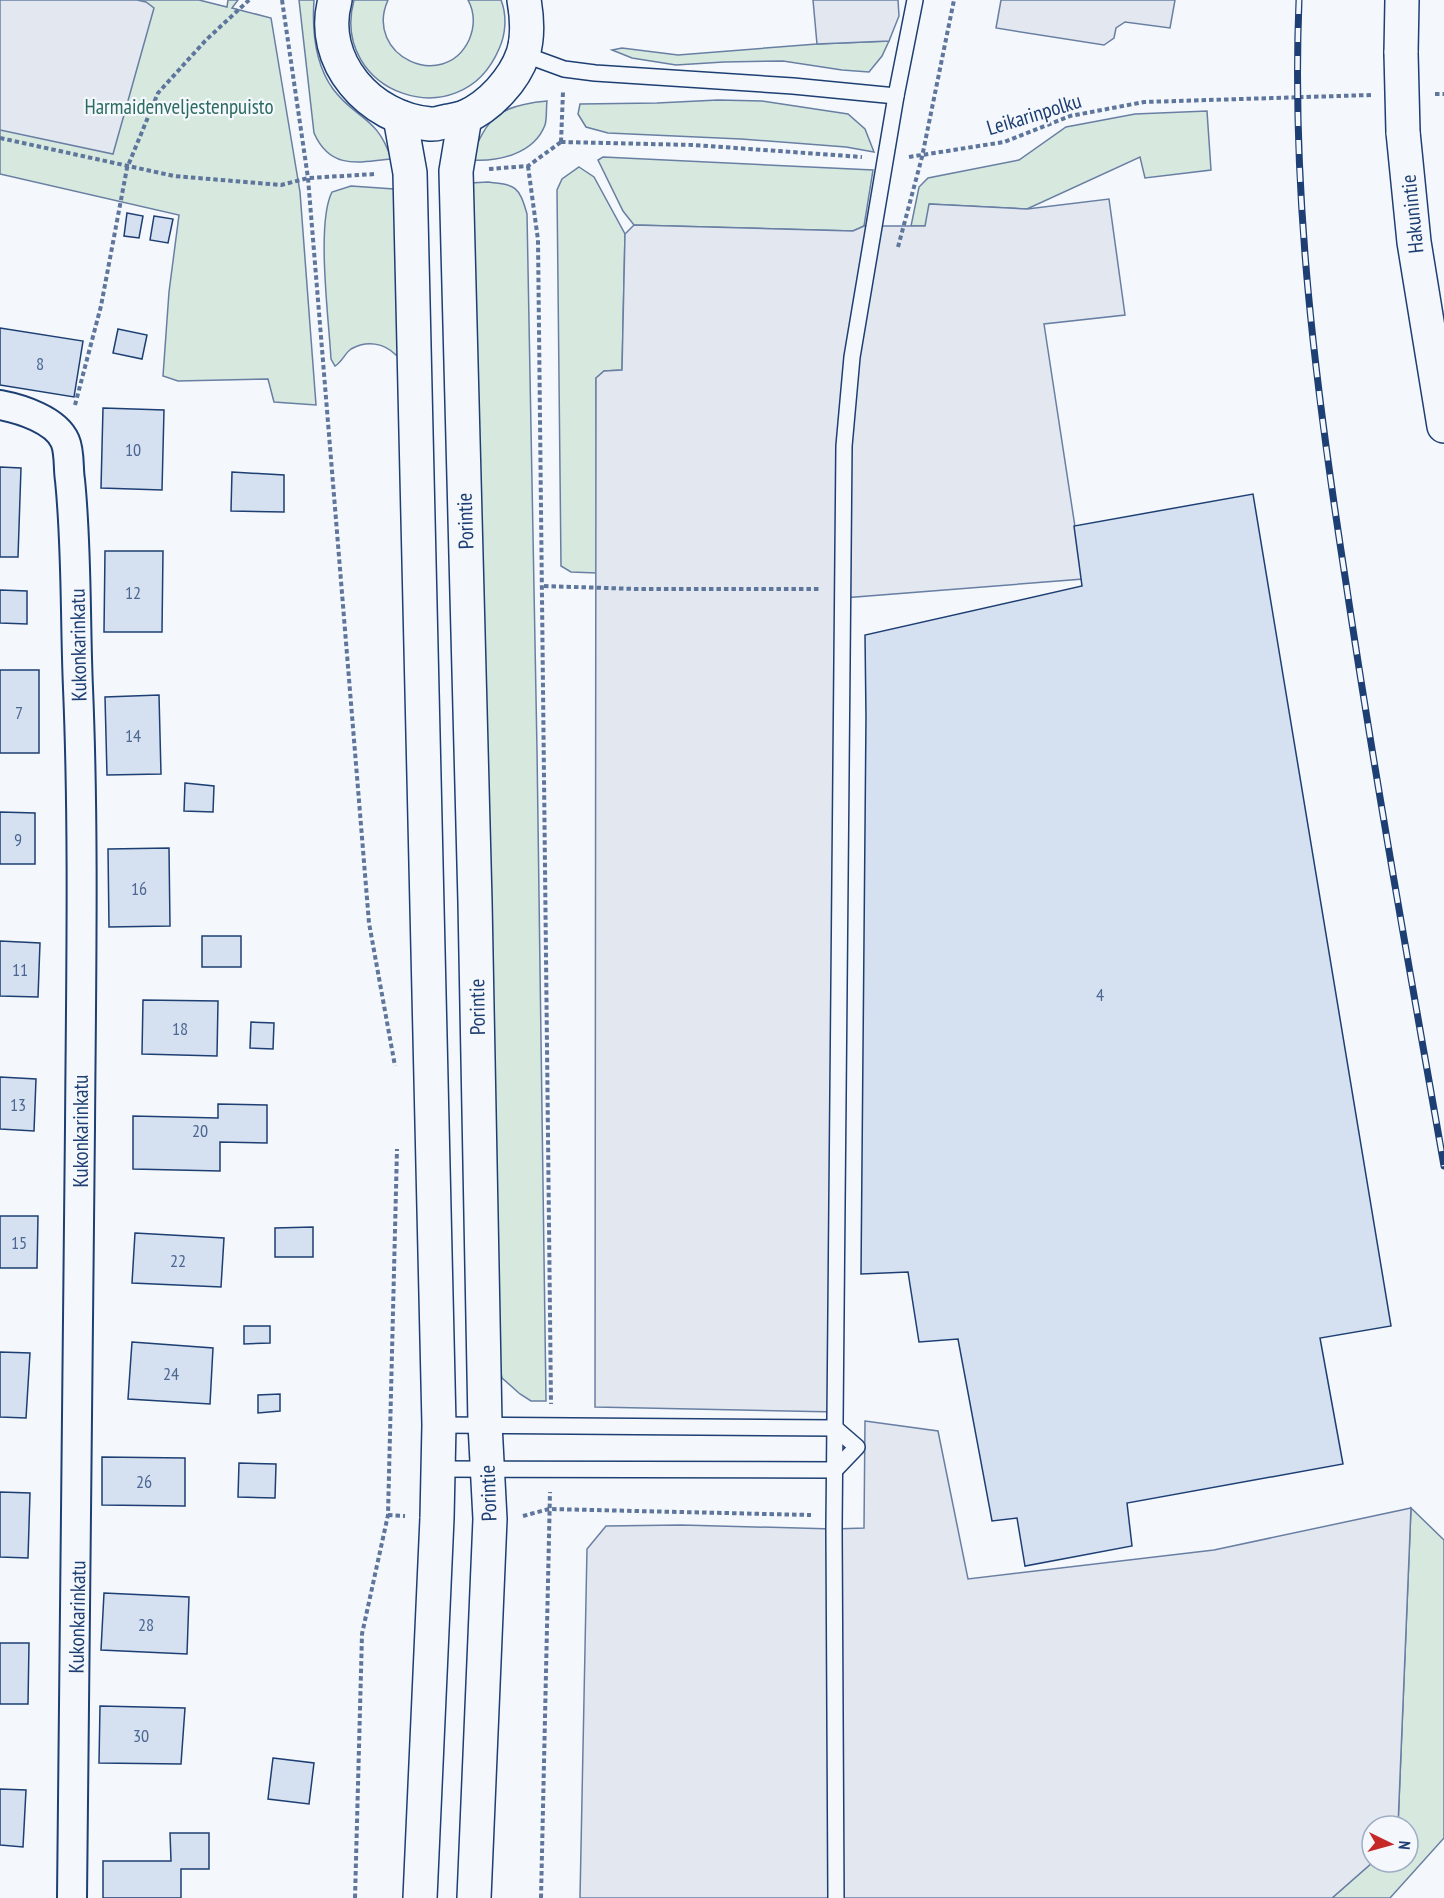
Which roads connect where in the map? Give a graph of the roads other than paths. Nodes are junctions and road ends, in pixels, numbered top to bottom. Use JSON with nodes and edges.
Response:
{"nodes":[{"id":1,"x":335,"y":0,"type":"edge"},
{"id":2,"x":524,"y":0,"type":"edge"},
{"id":3,"x":915,"y":0,"type":"edge"},
{"id":4,"x":1402,"y":0,"type":"edge"},
{"id":5,"x":523,"y":54,"type":"junction"},
{"id":6,"x":896,"y":96,"type":"junction"},
{"id":7,"x":400,"y":117,"type":"junction"},
{"id":8,"x":465,"y":117,"type":"junction"},
{"id":9,"x":0,"y":405,"type":"edge"},
{"id":10,"x":1444,"y":426,"type":"edge"},
{"id":11,"x":485,"y":1424,"type":"junction"},
{"id":12,"x":439,"y":1425,"type":"junction"},
{"id":13,"x":835,"y":1428,"type":"junction"},
{"id":14,"x":438,"y":1469,"type":"junction"},
{"id":15,"x":487,"y":1469,"type":"junction"},
{"id":16,"x":835,"y":1470,"type":"junction"},
{"id":17,"x":72,"y":1898,"type":"edge"},
{"id":18,"x":420,"y":1898,"type":"edge"},
{"id":19,"x":474,"y":1898,"type":"edge"},
{"id":20,"x":836,"y":1898,"type":"edge"}],
"edges":[{"from":1,"to":7,"type":"main road"},
{"from":2,"to":5,"type":"main road"},
{"from":3,"to":6,"type":"lane"},
{"from":4,"to":10,"type":"main road","name":"Hakunintie","bridge":true},
{"from":5,"to":6,"type":"lane"},
{"from":5,"to":8,"type":"main road"},
{"from":6,"to":13,"type":"lane"},
{"from":7,"to":8,"type":"main road"},
{"from":7,"to":12,"type":"main road"},
{"from":8,"to":11,"type":"main road","name":"Porintie"},
{"from":9,"to":17,"type":"street","name":"Kukonkarinkatu"},
{"from":11,"to":12,"type":"lane"},
{"from":11,"to":13,"type":"lane"},
{"from":11,"to":15,"type":"main road","name":"Porintie"},
{"from":12,"to":14,"type":"main road"},
{"from":13,"to":16,"type":"lane"},
{"from":13,"to":16,"type":"lane"},
{"from":14,"to":15,"type":"lane"},
{"from":14,"to":18,"type":"main road"},
{"from":15,"to":16,"type":"lane"},
{"from":15,"to":19,"type":"main road","name":"Porintie"},
{"from":16,"to":20,"type":"lane"}]}
